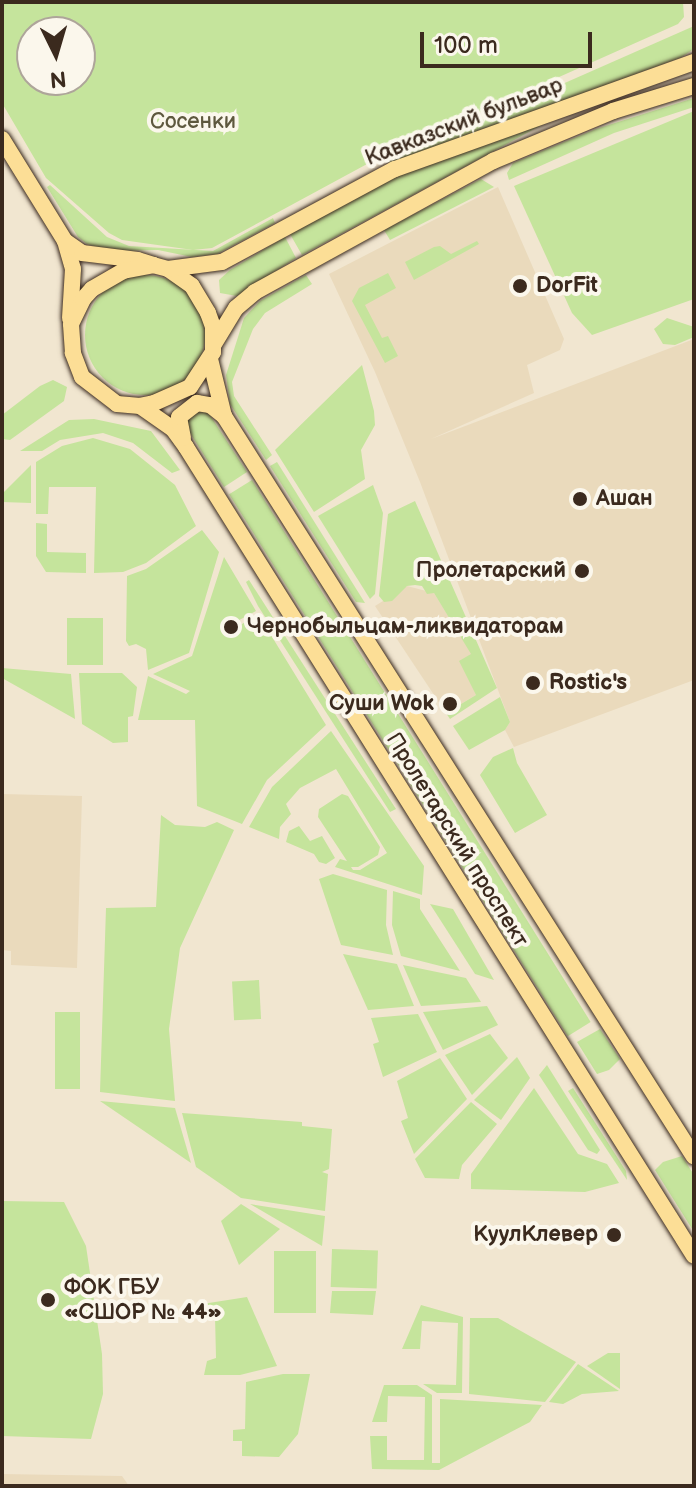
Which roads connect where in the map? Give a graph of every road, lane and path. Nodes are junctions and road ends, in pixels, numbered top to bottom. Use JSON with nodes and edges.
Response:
{"nodes":[{"id":1,"x":694,"y":62,"type":"edge"},
{"id":2,"x":694,"y":86,"type":"edge"},
{"id":3,"x":2,"y":139,"type":"edge"},
{"id":4,"x":65,"y":241,"type":"junction"},
{"id":5,"x":160,"y":267,"type":"junction"},
{"id":6,"x":71,"y":324,"type":"junction"},
{"id":7,"x":212,"y":351,"type":"junction"},
{"id":8,"x":140,"y":406,"type":"junction"},
{"id":9,"x":224,"y":416,"type":"junction"},
{"id":10,"x":186,"y":447,"type":"junction"},
{"id":11,"x":694,"y":1157,"type":"edge"},
{"id":12,"x":694,"y":1256,"type":"edge"}],
"edges":[{"from":1,"to":5,"type":"main road","name":"Кавказский бульвар"},
{"from":2,"to":7,"type":"main road","name":"Кавказский бульвар"},
{"from":3,"to":4,"type":"main road"},
{"from":4,"to":5,"type":"main road"},
{"from":4,"to":6,"type":"main road"},
{"from":5,"to":6,"type":"main road"},
{"from":5,"to":7,"type":"main road"},
{"from":6,"to":8,"type":"main road"},
{"from":7,"to":8,"type":"main road"},
{"from":7,"to":9,"type":"main road","name":"Пролетарский проспект"},
{"from":8,"to":10,"type":"main road","name":"Пролетарский проспект"},
{"from":9,"to":10,"type":"main road"},
{"from":9,"to":11,"type":"main road","name":"Пролетарский проспект"},
{"from":10,"to":12,"type":"main road","name":"Пролетарский проспект"}]}
